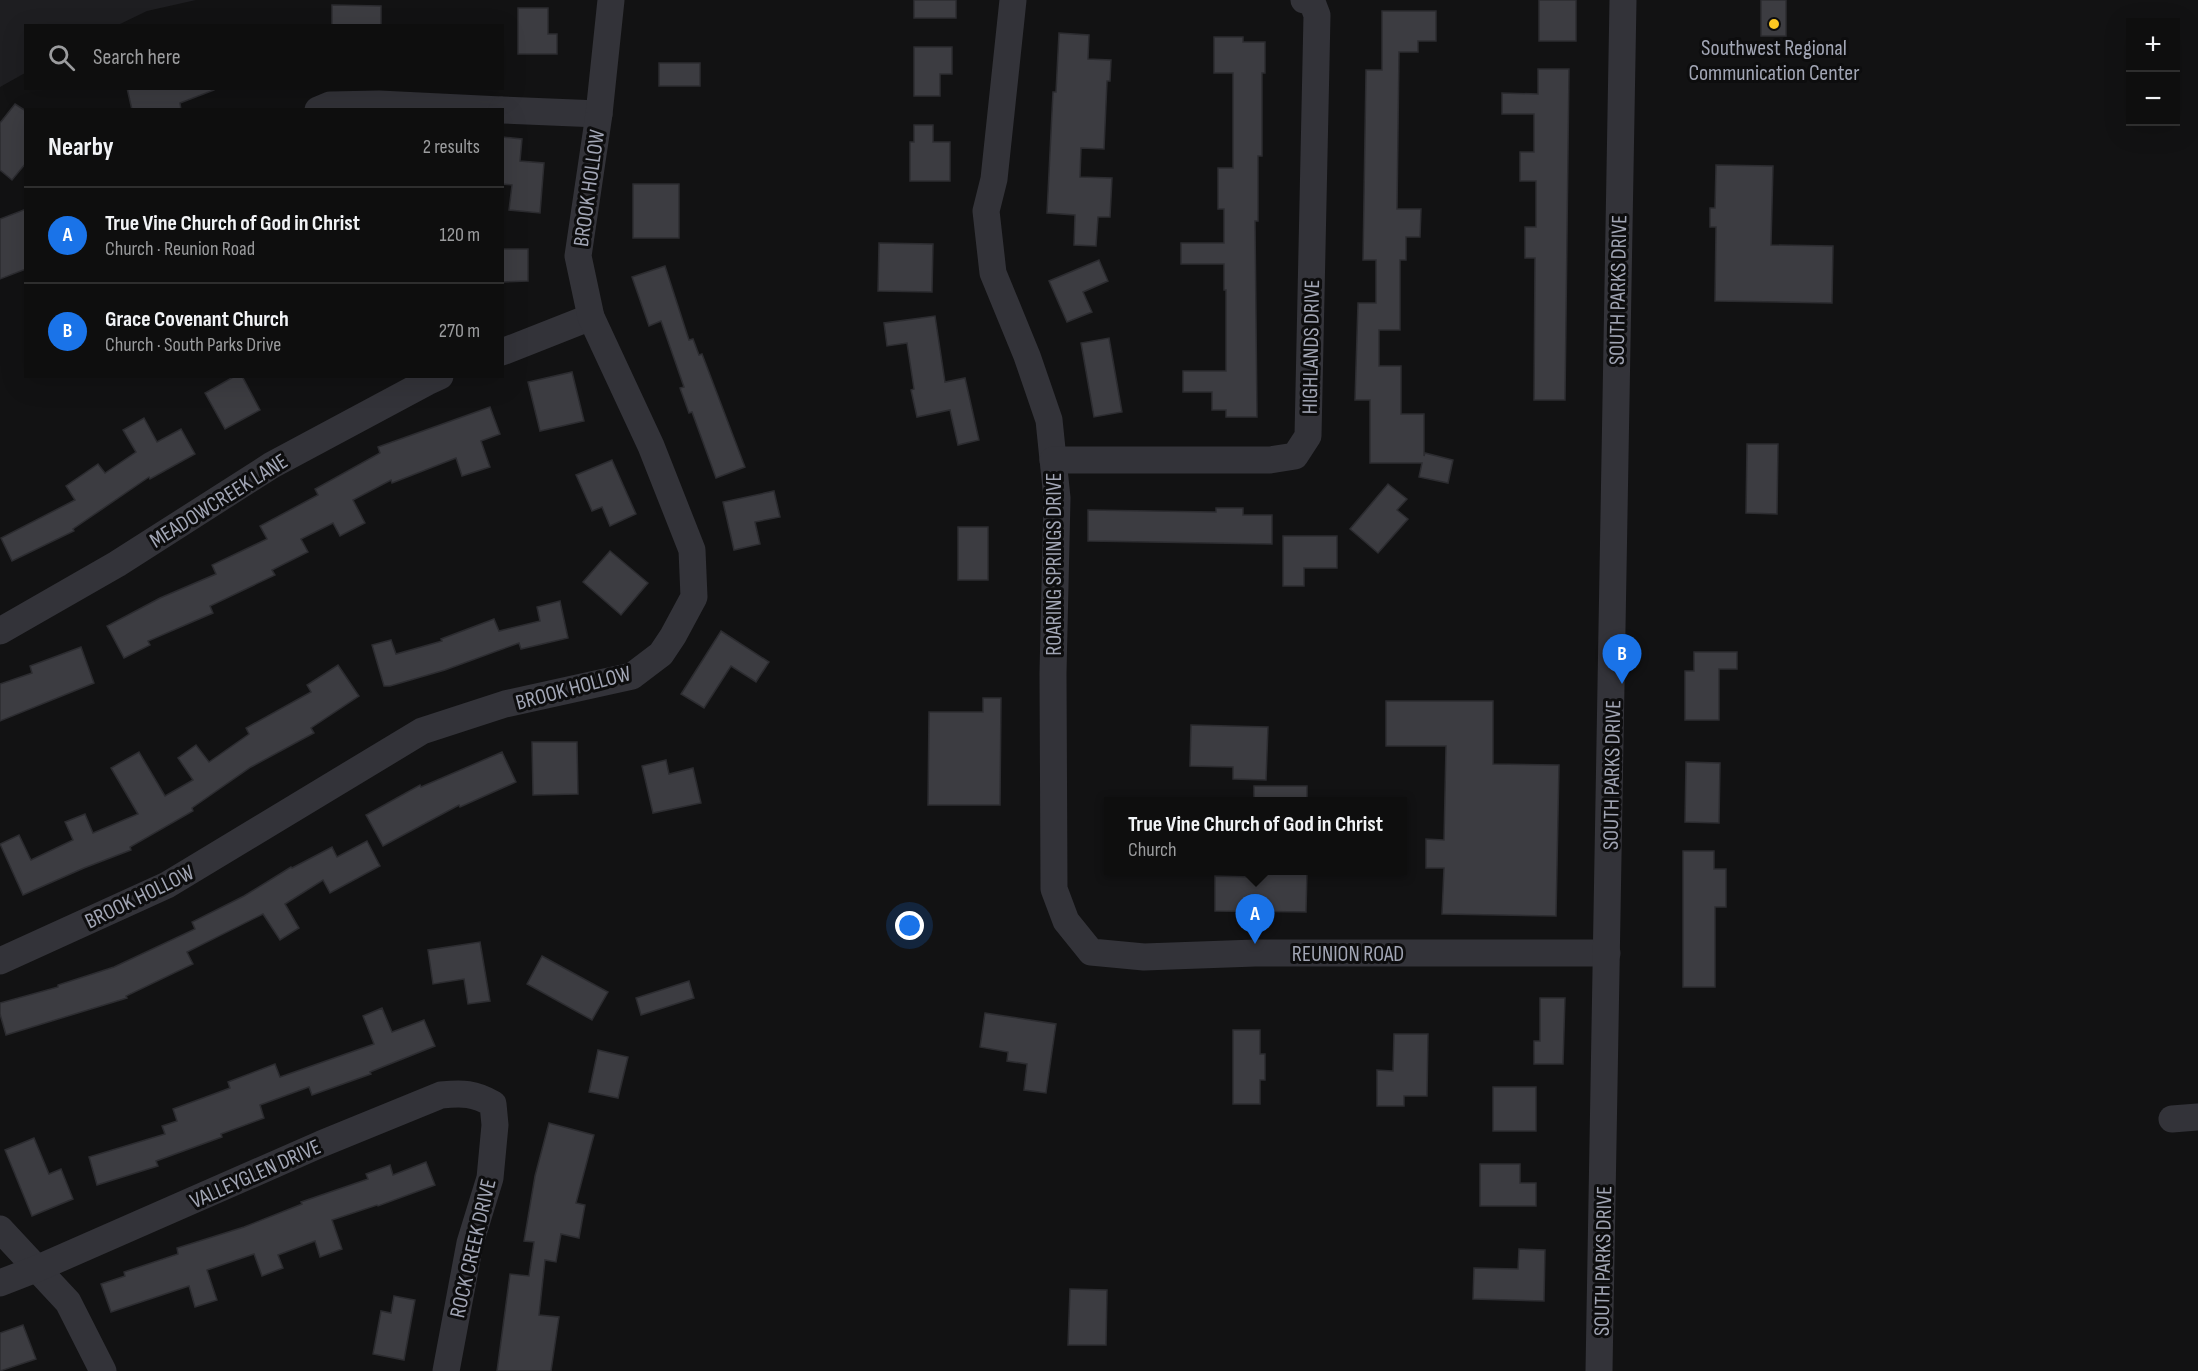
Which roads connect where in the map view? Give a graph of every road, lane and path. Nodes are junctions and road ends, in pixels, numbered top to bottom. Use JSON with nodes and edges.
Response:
{"nodes":[{"id":1,"x":611,"y":0,"type":"edge"},
{"id":2,"x":1013,"y":0,"type":"edge"},
{"id":3,"x":1304,"y":0,"type":"edge"},
{"id":4,"x":1623,"y":0,"type":"edge"},
{"id":5,"x":323,"y":108,"type":"edge"},
{"id":6,"x":461,"y":108,"type":"edge"},
{"id":7,"x":504,"y":110,"type":"edge"},
{"id":8,"x":599,"y":114,"type":"junction"},
{"id":9,"x":591,"y":316,"type":"junction"},
{"id":10,"x":504,"y":351,"type":"edge"},
{"id":11,"x":436,"y":378,"type":"edge"},
{"id":12,"x":1053,"y":460,"type":"junction"},
{"id":13,"x":0,"y":631,"type":"edge"},
{"id":14,"x":1054,"y":889,"type":"joint"},
{"id":15,"x":1607,"y":953,"type":"junction"},
{"id":16,"x":0,"y":961,"type":"edge"},
{"id":17,"x":495,"y":1125,"type":"joint"},
{"id":18,"x":0,"y":1229,"type":"edge"},
{"id":19,"x":36,"y":1269,"type":"junction"},
{"id":20,"x":0,"y":1283,"type":"edge"},
{"id":21,"x":104,"y":1371,"type":"edge"},
{"id":22,"x":446,"y":1371,"type":"edge"},
{"id":23,"x":1599,"y":1371,"type":"edge"}],
"edges":[{"from":1,"to":8,"type":"street","name":"BROOK HOLLOW"},
{"from":2,"to":12,"type":"street","name":"ROARING SPRINGS DRIVE"},
{"from":3,"to":12,"type":"street","name":"HIGHLANDS DRIVE"},
{"from":4,"to":15,"type":"street","name":"SOUTH PARKS DRIVE"},
{"from":5,"to":6,"type":"street"},
{"from":7,"to":8,"type":"street"},
{"from":8,"to":9,"type":"street","name":"BROOK HOLLOW"},
{"from":9,"to":10,"type":"street"},
{"from":9,"to":16,"type":"street","name":"BROOK HOLLOW"},
{"from":11,"to":13,"type":"street","name":"MEADOWCREEK LANE"},
{"from":12,"to":14,"type":"street","name":"ROARING SPRINGS DRIVE"},
{"from":14,"to":15,"type":"street","name":"REUNION ROAD"},
{"from":15,"to":23,"type":"street","name":"SOUTH PARKS DRIVE"},
{"from":17,"to":19,"type":"street","name":"VALLEYGLEN DRIVE"},
{"from":17,"to":22,"type":"street","name":"ROCK CREEK DRIVE"},
{"from":18,"to":19,"type":"street"},
{"from":19,"to":20,"type":"street","name":"VALLEYGLEN DRIVE"},
{"from":19,"to":21,"type":"street"}]}
